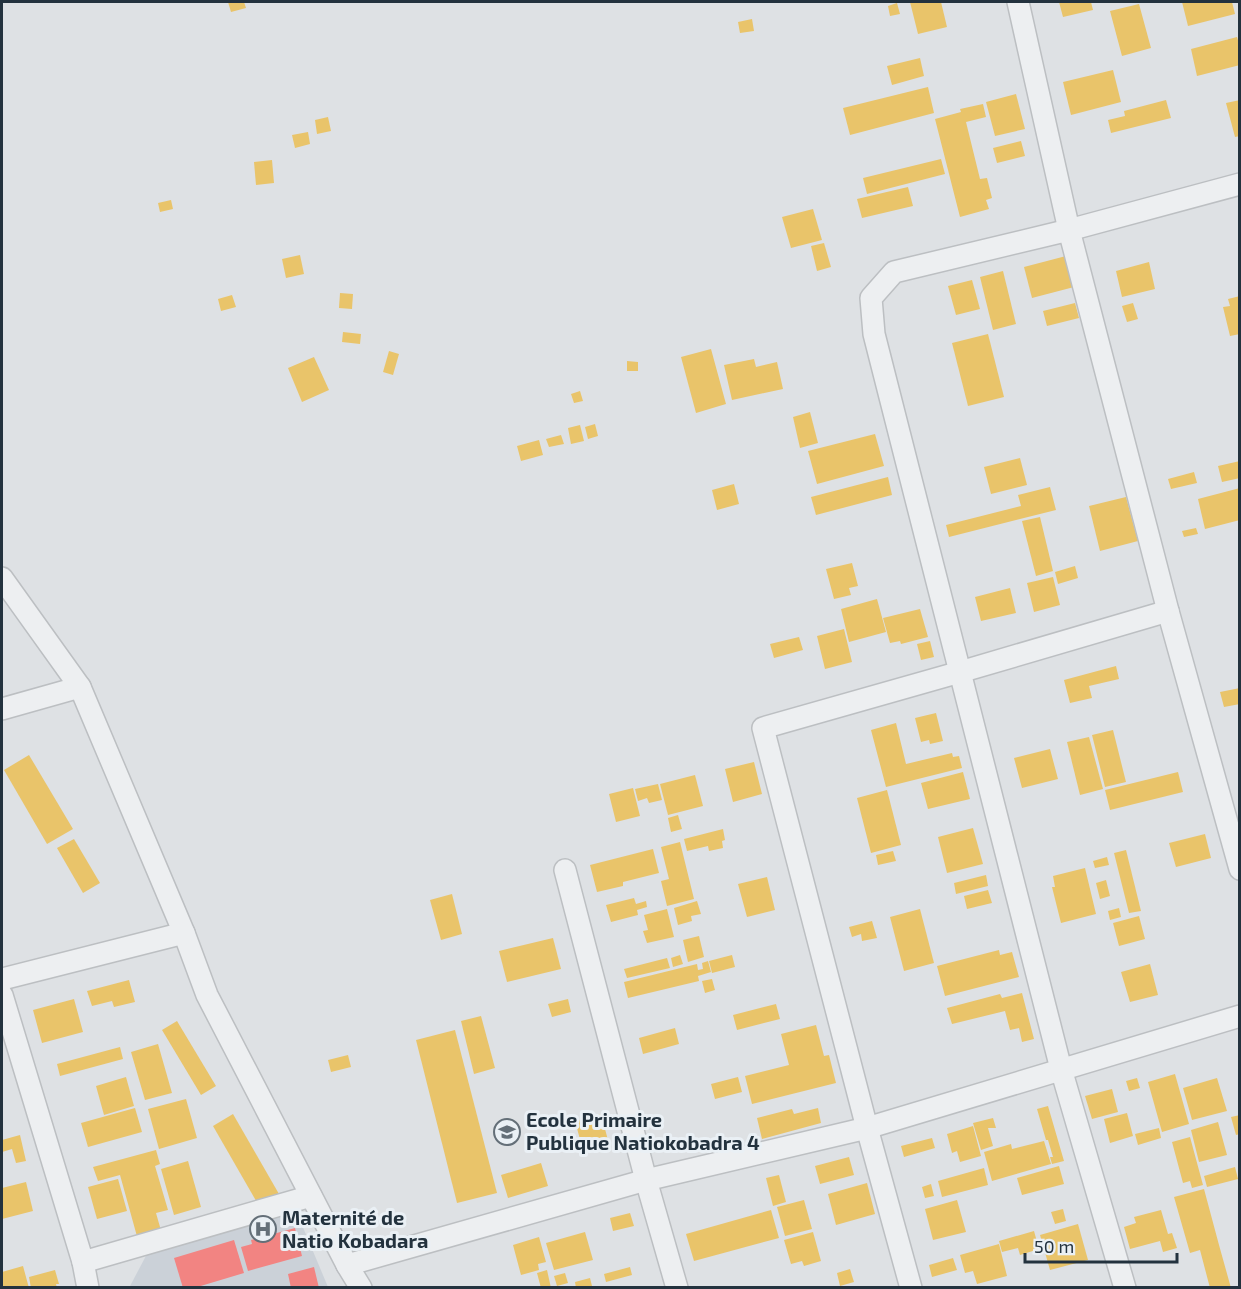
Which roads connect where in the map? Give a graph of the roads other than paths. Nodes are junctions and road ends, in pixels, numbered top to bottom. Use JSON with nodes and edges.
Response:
{"nodes":[{"id":1,"x":1018,"y":2,"type":"edge"},
{"id":2,"x":1239,"y":184,"type":"edge"},
{"id":3,"x":1069,"y":230,"type":"junction"},
{"id":4,"x":2,"y":578,"type":"edge"},
{"id":5,"x":1168,"y":611,"type":"junction"},
{"id":6,"x":960,"y":672,"type":"junction"},
{"id":7,"x":80,"y":687,"type":"junction"},
{"id":8,"x":2,"y":709,"type":"edge"},
{"id":9,"x":1239,"y":869,"type":"edge"},
{"id":10,"x":565,"y":870,"type":"dead end"},
{"id":11,"x":183,"y":933,"type":"junction"},
{"id":12,"x":2,"y":979,"type":"edge"},
{"id":13,"x":2,"y":995,"type":"edge"},
{"id":14,"x":1239,"y":1016,"type":"edge"},
{"id":15,"x":1061,"y":1069,"type":"junction"},
{"id":16,"x":867,"y":1128,"type":"junction"},
{"id":17,"x":645,"y":1180,"type":"junction"},
{"id":18,"x":311,"y":1196,"type":"junction"},
{"id":19,"x":83,"y":1262,"type":"junction"},
{"id":20,"x":346,"y":1265,"type":"junction"},
{"id":21,"x":88,"y":1287,"type":"edge"},
{"id":22,"x":361,"y":1287,"type":"edge"},
{"id":23,"x":677,"y":1287,"type":"edge"},
{"id":24,"x":911,"y":1287,"type":"edge"},
{"id":25,"x":1125,"y":1287,"type":"edge"}],
"edges":[{"from":1,"to":3,"type":"street"},
{"from":2,"to":3,"type":"street"},
{"from":3,"to":5,"type":"street"},
{"from":3,"to":6,"type":"street"},
{"from":4,"to":7,"type":"street"},
{"from":5,"to":6,"type":"street"},
{"from":5,"to":9,"type":"street"},
{"from":6,"to":15,"type":"street"},
{"from":6,"to":16,"type":"street"},
{"from":7,"to":8,"type":"street"},
{"from":7,"to":11,"type":"street"},
{"from":10,"to":17,"type":"street"},
{"from":11,"to":12,"type":"street"},
{"from":11,"to":18,"type":"street"},
{"from":13,"to":19,"type":"street"},
{"from":14,"to":15,"type":"street"},
{"from":15,"to":16,"type":"street"},
{"from":15,"to":25,"type":"street"},
{"from":16,"to":17,"type":"street"},
{"from":16,"to":24,"type":"street"},
{"from":17,"to":20,"type":"street"},
{"from":17,"to":23,"type":"street"},
{"from":18,"to":19,"type":"street"},
{"from":18,"to":20,"type":"street"},
{"from":19,"to":21,"type":"street"},
{"from":20,"to":22,"type":"street"}]}
